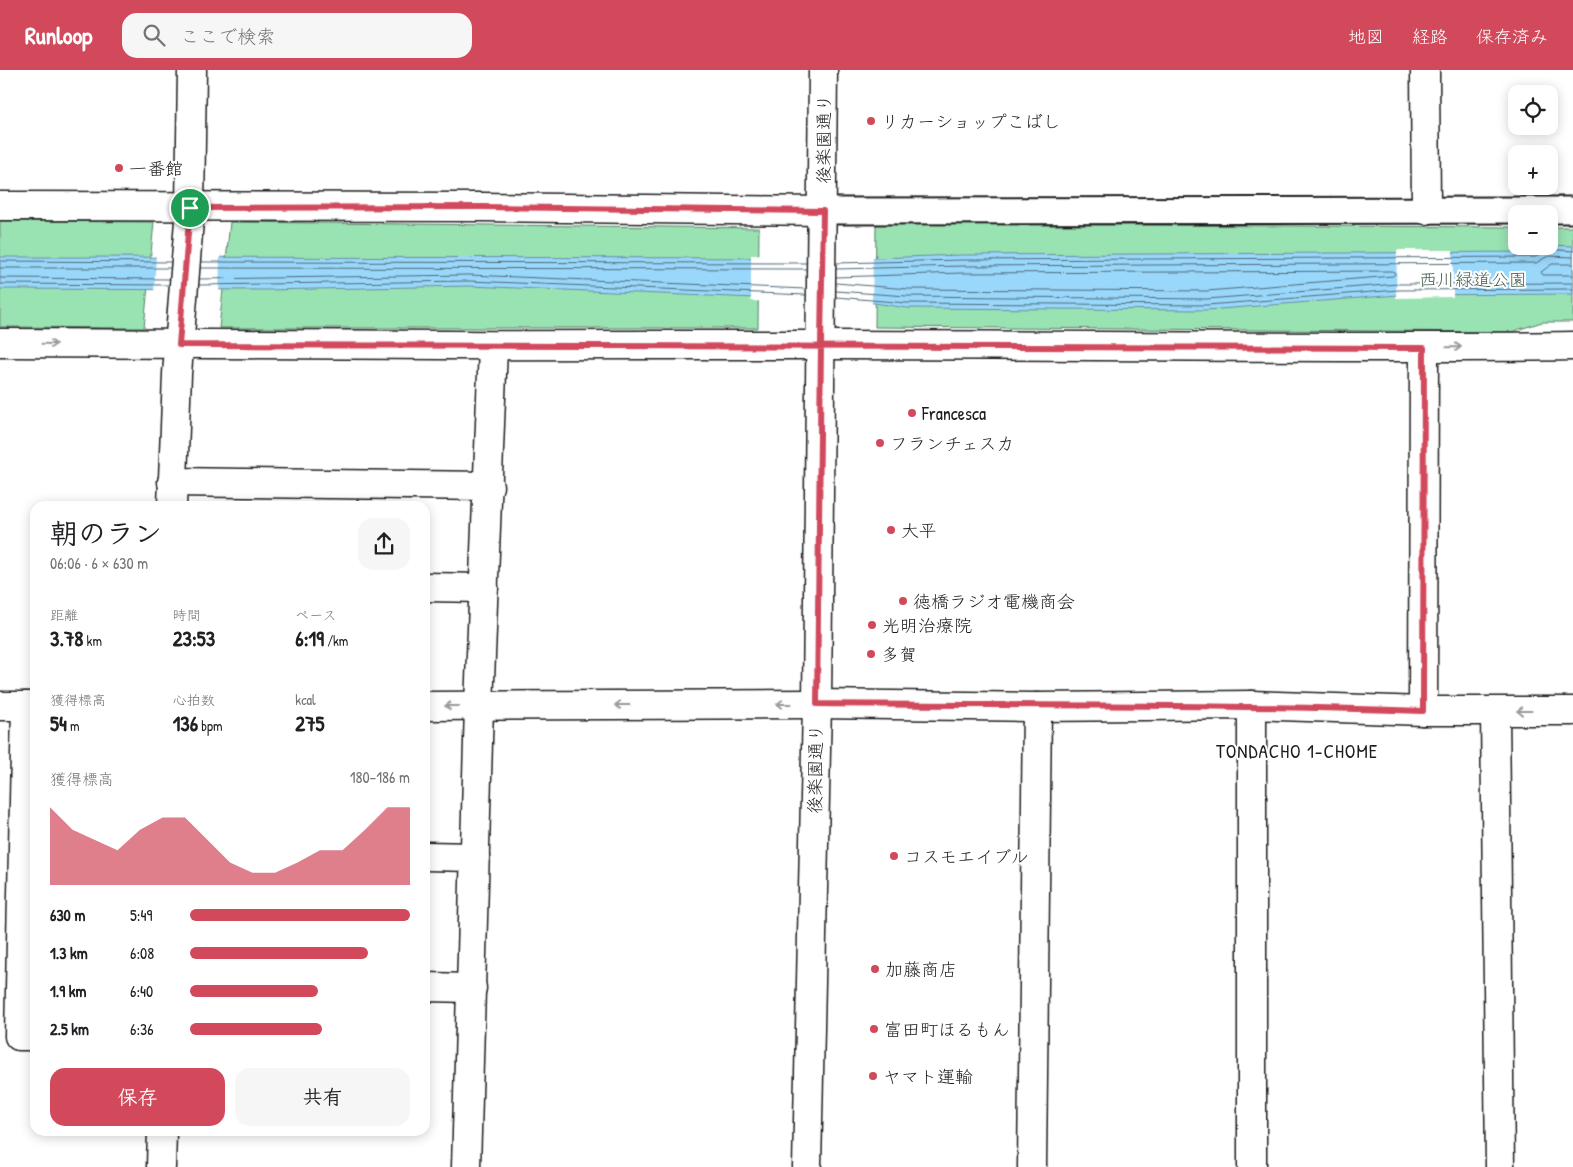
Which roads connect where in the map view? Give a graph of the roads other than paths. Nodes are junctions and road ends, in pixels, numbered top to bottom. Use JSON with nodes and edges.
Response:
{"nodes":[{"id":1,"x":192,"y":70,"type":"edge"},
{"id":2,"x":823,"y":70,"type":"edge"},
{"id":3,"x":1425,"y":70,"type":"edge"},
{"id":4,"x":0,"y":206,"type":"edge"},
{"id":5,"x":190,"y":208,"type":"junction"},
{"id":6,"x":1426,"y":210,"type":"junction"},
{"id":7,"x":1573,"y":210,"type":"edge"},
{"id":8,"x":823,"y":211,"type":"junction"},
{"id":9,"x":0,"y":343,"type":"edge"},
{"id":10,"x":179,"y":345,"type":"junction"},
{"id":11,"x":821,"y":345,"type":"junction"},
{"id":12,"x":1573,"y":346,"type":"edge"},
{"id":13,"x":493,"y":347,"type":"junction"},
{"id":14,"x":1424,"y":348,"type":"junction"},
{"id":15,"x":489,"y":486,"type":"junction"},
{"id":16,"x":172,"y":494,"type":"edge"},
{"id":17,"x":430,"y":587,"type":"edge"},
{"id":18,"x":484,"y":588,"type":"junction"},
{"id":19,"x":817,"y":704,"type":"junction"},
{"id":20,"x":1252,"y":705,"type":"junction"},
{"id":21,"x":20,"y":706,"type":"edge"},
{"id":22,"x":430,"y":706,"type":"edge"},
{"id":23,"x":479,"y":706,"type":"junction"},
{"id":24,"x":1037,"y":707,"type":"junction"},
{"id":25,"x":1423,"y":711,"type":"junction"},
{"id":26,"x":1573,"y":711,"type":"edge"},
{"id":27,"x":1495,"y":712,"type":"junction"},
{"id":28,"x":430,"y":856,"type":"edge"},
{"id":29,"x":475,"y":858,"type":"junction"},
{"id":30,"x":430,"y":987,"type":"edge"},
{"id":31,"x":472,"y":988,"type":"junction"},
{"id":32,"x":30,"y":1036,"type":"edge"},
{"id":33,"x":162,"y":1136,"type":"edge"},
{"id":34,"x":161,"y":1167,"type":"edge"},
{"id":35,"x":466,"y":1167,"type":"edge"},
{"id":36,"x":807,"y":1167,"type":"edge"},
{"id":37,"x":1032,"y":1167,"type":"edge"},
{"id":38,"x":1252,"y":1167,"type":"edge"},
{"id":39,"x":1500,"y":1167,"type":"edge"}],
"edges":[{"from":1,"to":5,"type":"street"},
{"from":2,"to":8,"type":"street","name":"後楽園通り"},
{"from":3,"to":6,"type":"street"},
{"from":4,"to":5,"type":"street"},
{"from":5,"to":8,"type":"street"},
{"from":5,"to":10,"type":"street"},
{"from":6,"to":7,"type":"street"},
{"from":6,"to":8,"type":"street"},
{"from":8,"to":11,"type":"street","name":"後楽園通り"},
{"from":9,"to":10,"type":"street","one_way":true},
{"from":10,"to":13,"type":"street"},
{"from":10,"to":16,"type":"street"},
{"from":11,"to":13,"type":"street"},
{"from":11,"to":14,"type":"street"},
{"from":11,"to":19,"type":"street","name":"後楽園通り"},
{"from":14,"to":12,"type":"street","one_way":true},
{"from":13,"to":15,"type":"street"},
{"from":14,"to":25,"type":"street"},
{"from":15,"to":16,"type":"street"},
{"from":15,"to":18,"type":"street"},
{"from":17,"to":18,"type":"street"},
{"from":18,"to":23,"type":"street"},
{"from":19,"to":23,"type":"street","one_way":true},
{"from":19,"to":24,"type":"street"},
{"from":19,"to":36,"type":"street","name":"後楽園通り"},
{"from":20,"to":24,"type":"street"},
{"from":20,"to":25,"type":"street"},
{"from":20,"to":38,"type":"street"},
{"from":21,"to":32,"type":"street"},
{"from":23,"to":22,"type":"street","one_way":true},
{"from":23,"to":29,"type":"street"},
{"from":24,"to":37,"type":"street"},
{"from":25,"to":27,"type":"street"},
{"from":26,"to":27,"type":"street","one_way":true},
{"from":27,"to":39,"type":"street"},
{"from":28,"to":29,"type":"street"},
{"from":29,"to":31,"type":"street"},
{"from":30,"to":31,"type":"street"},
{"from":31,"to":35,"type":"street"},
{"from":33,"to":34,"type":"street"}]}
